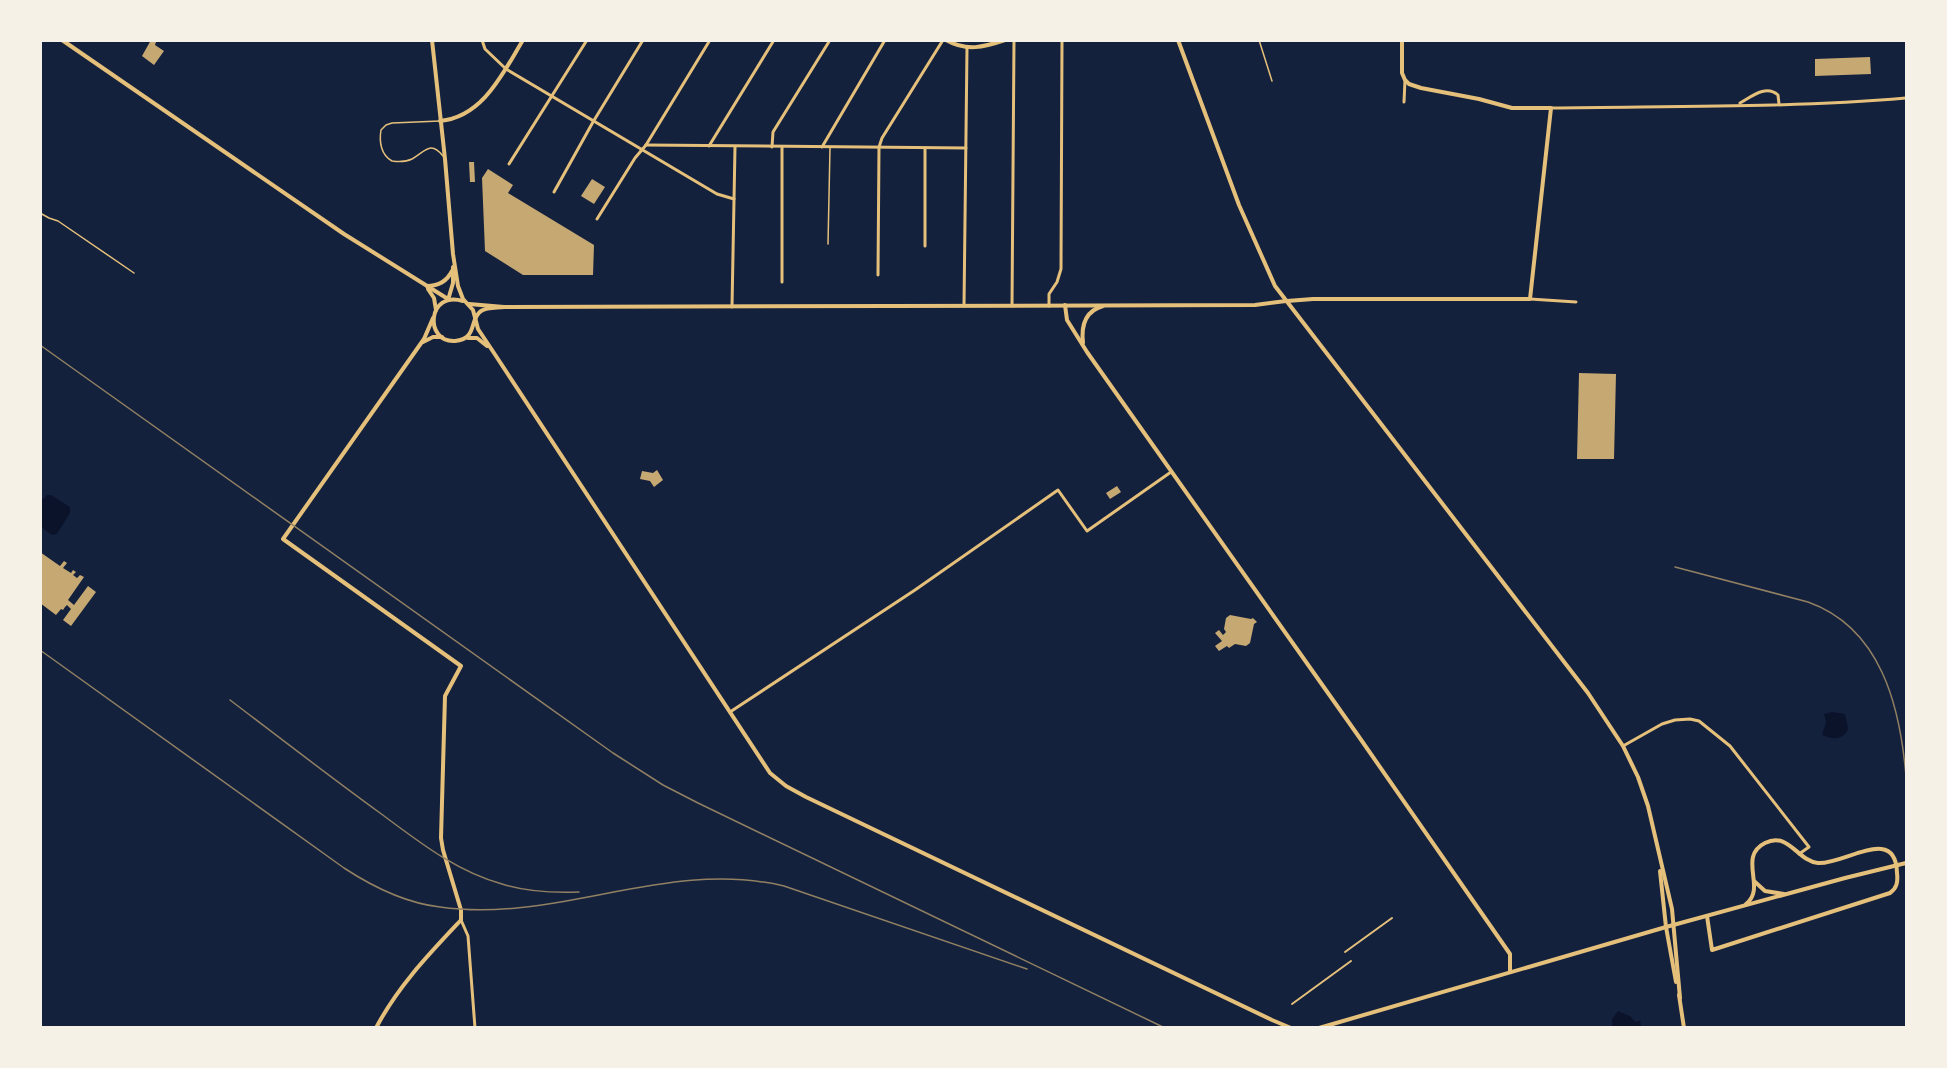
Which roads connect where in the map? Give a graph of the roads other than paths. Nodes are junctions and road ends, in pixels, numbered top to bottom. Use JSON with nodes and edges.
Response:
{"nodes":[{"id":1,"x":62,"y":40,"type":"edge"},
{"id":2,"x":432,"y":40,"type":"edge"},
{"id":3,"x":482,"y":40,"type":"edge"},
{"id":4,"x":523,"y":40,"type":"edge"},
{"id":5,"x":587,"y":40,"type":"edge"},
{"id":6,"x":643,"y":40,"type":"edge"},
{"id":7,"x":710,"y":40,"type":"edge"},
{"id":8,"x":774,"y":40,"type":"edge"},
{"id":9,"x":830,"y":40,"type":"edge"},
{"id":10,"x":885,"y":40,"type":"edge"},
{"id":11,"x":945,"y":40,"type":"edge"},
{"id":12,"x":1005,"y":40,"type":"edge"},
{"id":13,"x":1014,"y":40,"type":"edge"},
{"id":14,"x":1062,"y":40,"type":"edge"},
{"id":15,"x":1178,"y":40,"type":"edge"},
{"id":16,"x":1259,"y":40,"type":"edge"},
{"id":17,"x":1402,"y":40,"type":"edge"},
{"id":18,"x":967,"y":48,"type":"junction"},
{"id":19,"x":506,"y":69,"type":"junction"},
{"id":20,"x":1405,"y":80,"type":"junction"},
{"id":21,"x":1272,"y":81,"type":"dead end"},
{"id":22,"x":552,"y":97,"type":"junction"},
{"id":23,"x":1906,"y":98,"type":"edge"},
{"id":24,"x":1404,"y":102,"type":"dead end"},
{"id":25,"x":1737,"y":104,"type":"junction"},
{"id":26,"x":1779,"y":104,"type":"junction"},
{"id":27,"x":1551,"y":108,"type":"junction"},
{"id":28,"x":440,"y":121,"type":"junction"},
{"id":29,"x":593,"y":122,"type":"junction"},
{"id":30,"x":646,"y":145,"type":"junction"},
{"id":31,"x":709,"y":147,"type":"junction"},
{"id":32,"x":735,"y":147,"type":"junction"},
{"id":33,"x":772,"y":147,"type":"junction"},
{"id":34,"x":782,"y":147,"type":"junction"},
{"id":35,"x":821,"y":147,"type":"junction"},
{"id":36,"x":830,"y":147,"type":"junction"},
{"id":37,"x":879,"y":147,"type":"junction"},
{"id":38,"x":926,"y":148,"type":"junction"},
{"id":39,"x":966,"y":148,"type":"junction"},
{"id":40,"x":641,"y":150,"type":"junction"},
{"id":41,"x":445,"y":159,"type":"junction"},
{"id":42,"x":509,"y":164,"type":"dead end"},
{"id":43,"x":554,"y":192,"type":"dead end"},
{"id":44,"x":734,"y":199,"type":"junction"},
{"id":45,"x":40,"y":213,"type":"edge"},
{"id":46,"x":597,"y":219,"type":"dead end"},
{"id":47,"x":828,"y":244,"type":"dead end"},
{"id":48,"x":925,"y":246,"type":"dead end"},
{"id":49,"x":453,"y":255,"type":"junction"},
{"id":50,"x":453,"y":269,"type":"junction"},
{"id":51,"x":134,"y":273,"type":"dead end"},
{"id":52,"x":878,"y":276,"type":"dead end"},
{"id":53,"x":782,"y":282,"type":"dead end"},
{"id":54,"x":426,"y":286,"type":"junction"},
{"id":55,"x":1530,"y":299,"type":"junction"},
{"id":56,"x":448,"y":300,"type":"junction"},
{"id":57,"x":1287,"y":301,"type":"junction"},
{"id":58,"x":1576,"y":302,"type":"dead end"},
{"id":59,"x":467,"y":303,"type":"junction"},
{"id":60,"x":1065,"y":305,"type":"junction"},
{"id":61,"x":1105,"y":305,"type":"junction"},
{"id":62,"x":964,"y":306,"type":"junction"},
{"id":63,"x":1012,"y":306,"type":"junction"},
{"id":64,"x":1049,"y":306,"type":"junction"},
{"id":65,"x":504,"y":307,"type":"junction"},
{"id":66,"x":732,"y":307,"type":"junction"},
{"id":67,"x":436,"y":310,"type":"junction"},
{"id":68,"x":433,"y":318,"type":"junction"},
{"id":69,"x":475,"y":320,"type":"junction"},
{"id":70,"x":443,"y":337,"type":"junction"},
{"id":71,"x":464,"y":338,"type":"junction"},
{"id":72,"x":420,"y":344,"type":"junction"},
{"id":73,"x":1087,"y":352,"type":"junction"},
{"id":74,"x":494,"y":353,"type":"junction"},
{"id":75,"x":1171,"y":472,"type":"junction"},
{"id":76,"x":730,"y":712,"type":"junction"},
{"id":77,"x":1623,"y":746,"type":"junction"},
{"id":78,"x":1799,"y":854,"type":"junction"},
{"id":79,"x":1659,"y":855,"type":"junction"},
{"id":80,"x":1906,"y":863,"type":"edge"},
{"id":81,"x":1752,"y":878,"type":"junction"},
{"id":82,"x":1788,"y":893,"type":"junction"},
{"id":83,"x":1743,"y":906,"type":"junction"},
{"id":84,"x":1707,"y":916,"type":"junction"},
{"id":85,"x":1392,"y":918,"type":"dead end"},
{"id":86,"x":461,"y":920,"type":"junction"},
{"id":87,"x":1674,"y":925,"type":"junction"},
{"id":88,"x":1666,"y":927,"type":"junction"},
{"id":89,"x":1345,"y":952,"type":"dead end"},
{"id":90,"x":1352,"y":962,"type":"dead end"},
{"id":91,"x":1510,"y":972,"type":"junction"},
{"id":92,"x":1680,"y":998,"type":"junction"},
{"id":93,"x":1292,"y":1004,"type":"dead end"},
{"id":94,"x":376,"y":1028,"type":"edge"},
{"id":95,"x":475,"y":1028,"type":"edge"},
{"id":96,"x":1292,"y":1028,"type":"edge"},
{"id":97,"x":1320,"y":1028,"type":"edge"},
{"id":98,"x":1684,"y":1028,"type":"edge"}],
"edges":[{"from":1,"to":54,"type":"main road"},
{"from":2,"to":28,"type":"main road"},
{"from":3,"to":19,"type":"street"},
{"from":4,"to":19,"type":"main road"},
{"from":5,"to":22,"type":"street"},
{"from":6,"to":29,"type":"street"},
{"from":7,"to":30,"type":"street"},
{"from":8,"to":31,"type":"street"},
{"from":9,"to":33,"type":"street"},
{"from":10,"to":35,"type":"street"},
{"from":11,"to":18,"type":"main road"},
{"from":11,"to":37,"type":"street"},
{"from":12,"to":18,"type":"main road"},
{"from":13,"to":63,"type":"street"},
{"from":14,"to":64,"type":"street"},
{"from":15,"to":57,"type":"main road"},
{"from":16,"to":21,"type":"lane"},
{"from":17,"to":20,"type":"main road"},
{"from":18,"to":39,"type":"street"},
{"from":19,"to":22,"type":"street"},
{"from":19,"to":28,"type":"main road"},
{"from":20,"to":24,"type":"street"},
{"from":20,"to":27,"type":"main road"},
{"from":22,"to":29,"type":"street"},
{"from":22,"to":42,"type":"street"},
{"from":23,"to":26,"type":"street"},
{"from":25,"to":26,"type":"street"},
{"from":25,"to":26,"type":"street"},
{"from":25,"to":27,"type":"street"},
{"from":27,"to":55,"type":"main road"},
{"from":28,"to":41,"type":"main road"},
{"from":28,"to":41,"type":"lane"},
{"from":29,"to":40,"type":"street"},
{"from":29,"to":43,"type":"street"},
{"from":30,"to":31,"type":"street"},
{"from":30,"to":40,"type":"street"},
{"from":31,"to":32,"type":"street"},
{"from":32,"to":33,"type":"street"},
{"from":32,"to":44,"type":"street"},
{"from":33,"to":34,"type":"street"},
{"from":34,"to":35,"type":"street"},
{"from":34,"to":53,"type":"street"},
{"from":35,"to":36,"type":"street"},
{"from":36,"to":37,"type":"street"},
{"from":36,"to":47,"type":"lane"},
{"from":37,"to":38,"type":"street"},
{"from":37,"to":52,"type":"street"},
{"from":38,"to":39,"type":"street"},
{"from":38,"to":48,"type":"street"},
{"from":39,"to":62,"type":"street"},
{"from":40,"to":44,"type":"street"},
{"from":40,"to":46,"type":"street"},
{"from":41,"to":49,"type":"main road"},
{"from":44,"to":66,"type":"street"},
{"from":45,"to":51,"type":"lane"},
{"from":49,"to":50,"type":"main road"},
{"from":49,"to":59,"type":"main road"},
{"from":50,"to":54,"type":"main road"},
{"from":50,"to":56,"type":"main road"},
{"from":54,"to":56,"type":"main road"},
{"from":54,"to":67,"type":"main road"},
{"from":55,"to":57,"type":"main road"},
{"from":55,"to":58,"type":"street"},
{"from":56,"to":59,"type":"main road"},
{"from":56,"to":67,"type":"main road"},
{"from":57,"to":61,"type":"main road"},
{"from":57,"to":77,"type":"main road"},
{"from":59,"to":65,"type":"main road"},
{"from":59,"to":69,"type":"main road"},
{"from":60,"to":61,"type":"main road"},
{"from":60,"to":64,"type":"main road"},
{"from":60,"to":73,"type":"main road"},
{"from":61,"to":73,"type":"main road"},
{"from":62,"to":63,"type":"main road"},
{"from":62,"to":66,"type":"main road"},
{"from":63,"to":64,"type":"main road"},
{"from":65,"to":66,"type":"main road"},
{"from":65,"to":69,"type":"main road"},
{"from":67,"to":68,"type":"main road"},
{"from":68,"to":70,"type":"main road"},
{"from":68,"to":72,"type":"main road"},
{"from":69,"to":71,"type":"main road"},
{"from":69,"to":74,"type":"main road"},
{"from":70,"to":71,"type":"main road"},
{"from":70,"to":72,"type":"main road"},
{"from":71,"to":74,"type":"main road"},
{"from":72,"to":86,"type":"main road"},
{"from":73,"to":75,"type":"main road"},
{"from":74,"to":76,"type":"main road"},
{"from":75,"to":76,"type":"street"},
{"from":75,"to":91,"type":"main road"},
{"from":76,"to":96,"type":"main road"},
{"from":77,"to":78,"type":"street"},
{"from":77,"to":79,"type":"main road"},
{"from":78,"to":81,"type":"main road"},
{"from":78,"to":84,"type":"main road"},
{"from":79,"to":87,"type":"main road"},
{"from":79,"to":88,"type":"main road"},
{"from":80,"to":82,"type":"main road"},
{"from":81,"to":82,"type":"main road"},
{"from":81,"to":83,"type":"main road"},
{"from":82,"to":83,"type":"main road"},
{"from":83,"to":84,"type":"main road"},
{"from":84,"to":87,"type":"main road"},
{"from":85,"to":89,"type":"street"},
{"from":86,"to":94,"type":"main road"},
{"from":86,"to":95,"type":"street"},
{"from":87,"to":88,"type":"main road"},
{"from":87,"to":92,"type":"main road"},
{"from":88,"to":91,"type":"main road"},
{"from":88,"to":92,"type":"main road"},
{"from":90,"to":93,"type":"street"},
{"from":91,"to":97,"type":"main road"},
{"from":92,"to":98,"type":"main road"}]}
